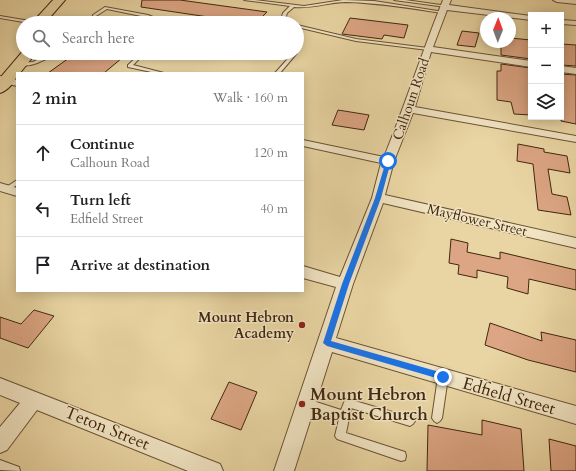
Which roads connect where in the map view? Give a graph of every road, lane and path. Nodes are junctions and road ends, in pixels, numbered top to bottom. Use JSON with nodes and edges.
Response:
{"nodes":[{"id":1,"x":246,"y":0,"type":"edge"},
{"id":2,"x":396,"y":0,"type":"edge"},
{"id":3,"x":557,"y":0,"type":"edge"},
{"id":4,"x":576,"y":2,"type":"edge"},
{"id":5,"x":64,"y":3,"type":"edge"},
{"id":6,"x":293,"y":6,"type":"junction"},
{"id":7,"x":445,"y":6,"type":"edge"},
{"id":8,"x":46,"y":16,"type":"edge"},
{"id":9,"x":58,"y":16,"type":"edge"},
{"id":10,"x":94,"y":16,"type":"edge"},
{"id":11,"x":147,"y":16,"type":"edge"},
{"id":12,"x":284,"y":16,"type":"edge"},
{"id":13,"x":0,"y":17,"type":"edge"},
{"id":14,"x":528,"y":18,"type":"edge"},
{"id":15,"x":16,"y":20,"type":"edge"},
{"id":16,"x":564,"y":22,"type":"edge"},
{"id":17,"x":576,"y":24,"type":"edge"},
{"id":18,"x":304,"y":28,"type":"edge"},
{"id":19,"x":428,"y":49,"type":"junction"},
{"id":20,"x":16,"y":56,"type":"edge"},
{"id":21,"x":23,"y":60,"type":"edge"},
{"id":22,"x":26,"y":60,"type":"edge"},
{"id":23,"x":40,"y":60,"type":"edge"},
{"id":24,"x":136,"y":60,"type":"edge"},
{"id":25,"x":288,"y":60,"type":"edge"},
{"id":26,"x":528,"y":64,"type":"edge"},
{"id":27,"x":564,"y":69,"type":"edge"},
{"id":28,"x":576,"y":71,"type":"edge"},
{"id":29,"x":157,"y":72,"type":"edge"},
{"id":30,"x":278,"y":72,"type":"edge"},
{"id":31,"x":5,"y":80,"type":"edge"},
{"id":32,"x":409,"y":109,"type":"junction"},
{"id":33,"x":576,"y":139,"type":"edge"},
{"id":34,"x":304,"y":143,"type":"edge"},
{"id":35,"x":388,"y":161,"type":"junction"},
{"id":36,"x":378,"y":198,"type":"junction"},
{"id":37,"x":576,"y":243,"type":"edge"},
{"id":38,"x":304,"y":272,"type":"edge"},
{"id":39,"x":345,"y":284,"type":"junction"},
{"id":40,"x":327,"y":343,"type":"junction"},
{"id":41,"x":443,"y":377,"type":"junction"},
{"id":42,"x":0,"y":386,"type":"edge"},
{"id":43,"x":34,"y":400,"type":"junction"},
{"id":44,"x":307,"y":403,"type":"junction"},
{"id":45,"x":576,"y":415,"type":"edge"},
{"id":46,"x":344,"y":416,"type":"junction"},
{"id":47,"x":437,"y":418,"type":"dead end"},
{"id":48,"x":410,"y":421,"type":"dead end"},
{"id":49,"x":0,"y":443,"type":"edge"},
{"id":50,"x":401,"y":456,"type":"dead end"},
{"id":51,"x":0,"y":465,"type":"edge"},
{"id":52,"x":15,"y":471,"type":"edge"},
{"id":53,"x":213,"y":471,"type":"edge"},
{"id":54,"x":284,"y":471,"type":"edge"}],
"edges":[{"from":1,"to":6,"type":"lane"},
{"from":2,"to":7,"type":"lane"},
{"from":3,"to":4,"type":"street"},
{"from":5,"to":8,"type":"main road"},
{"from":5,"to":9,"type":"main road"},
{"from":6,"to":7,"type":"lane"},
{"from":6,"to":12,"type":"lane"},
{"from":7,"to":14,"type":"street"},
{"from":7,"to":19,"type":"street","name":"Calhoun Road"},
{"from":10,"to":11,"type":"lane"},
{"from":13,"to":15,"type":"lane"},
{"from":16,"to":17,"type":"street"},
{"from":18,"to":19,"type":"lane"},
{"from":19,"to":26,"type":"street"},
{"from":19,"to":32,"type":"street","name":"Calhoun Road"},
{"from":20,"to":31,"type":"main road"},
{"from":21,"to":31,"type":"main road"},
{"from":22,"to":23,"type":"lane"},
{"from":24,"to":29,"type":"lane"},
{"from":25,"to":30,"type":"lane"},
{"from":27,"to":28,"type":"street"},
{"from":32,"to":33,"type":"street"},
{"from":32,"to":35,"type":"street","name":"Calhoun Road"},
{"from":34,"to":35,"type":"street"},
{"from":35,"to":36,"type":"street","name":"Calhoun Road"},
{"from":36,"to":37,"type":"street","name":"Mayflower Street"},
{"from":36,"to":39,"type":"street","name":"Calhoun Road"},
{"from":38,"to":39,"type":"street"},
{"from":39,"to":40,"type":"street","name":"Calhoun Road"},
{"from":40,"to":41,"type":"street","name":"Edfield Street"},
{"from":40,"to":44,"type":"street","name":"Calhoun Road"},
{"from":41,"to":45,"type":"street","name":"Edfield Street"},
{"from":41,"to":47,"type":"lane"},
{"from":42,"to":43,"type":"street","name":"Teton Street"},
{"from":43,"to":49,"type":"street"},
{"from":43,"to":53,"type":"street","name":"Teton Street"},
{"from":44,"to":46,"type":"lane"},
{"from":44,"to":54,"type":"street","name":"Calhoun Road"},
{"from":46,"to":48,"type":"lane"},
{"from":46,"to":50,"type":"lane"},
{"from":51,"to":52,"type":"lane"}]}
